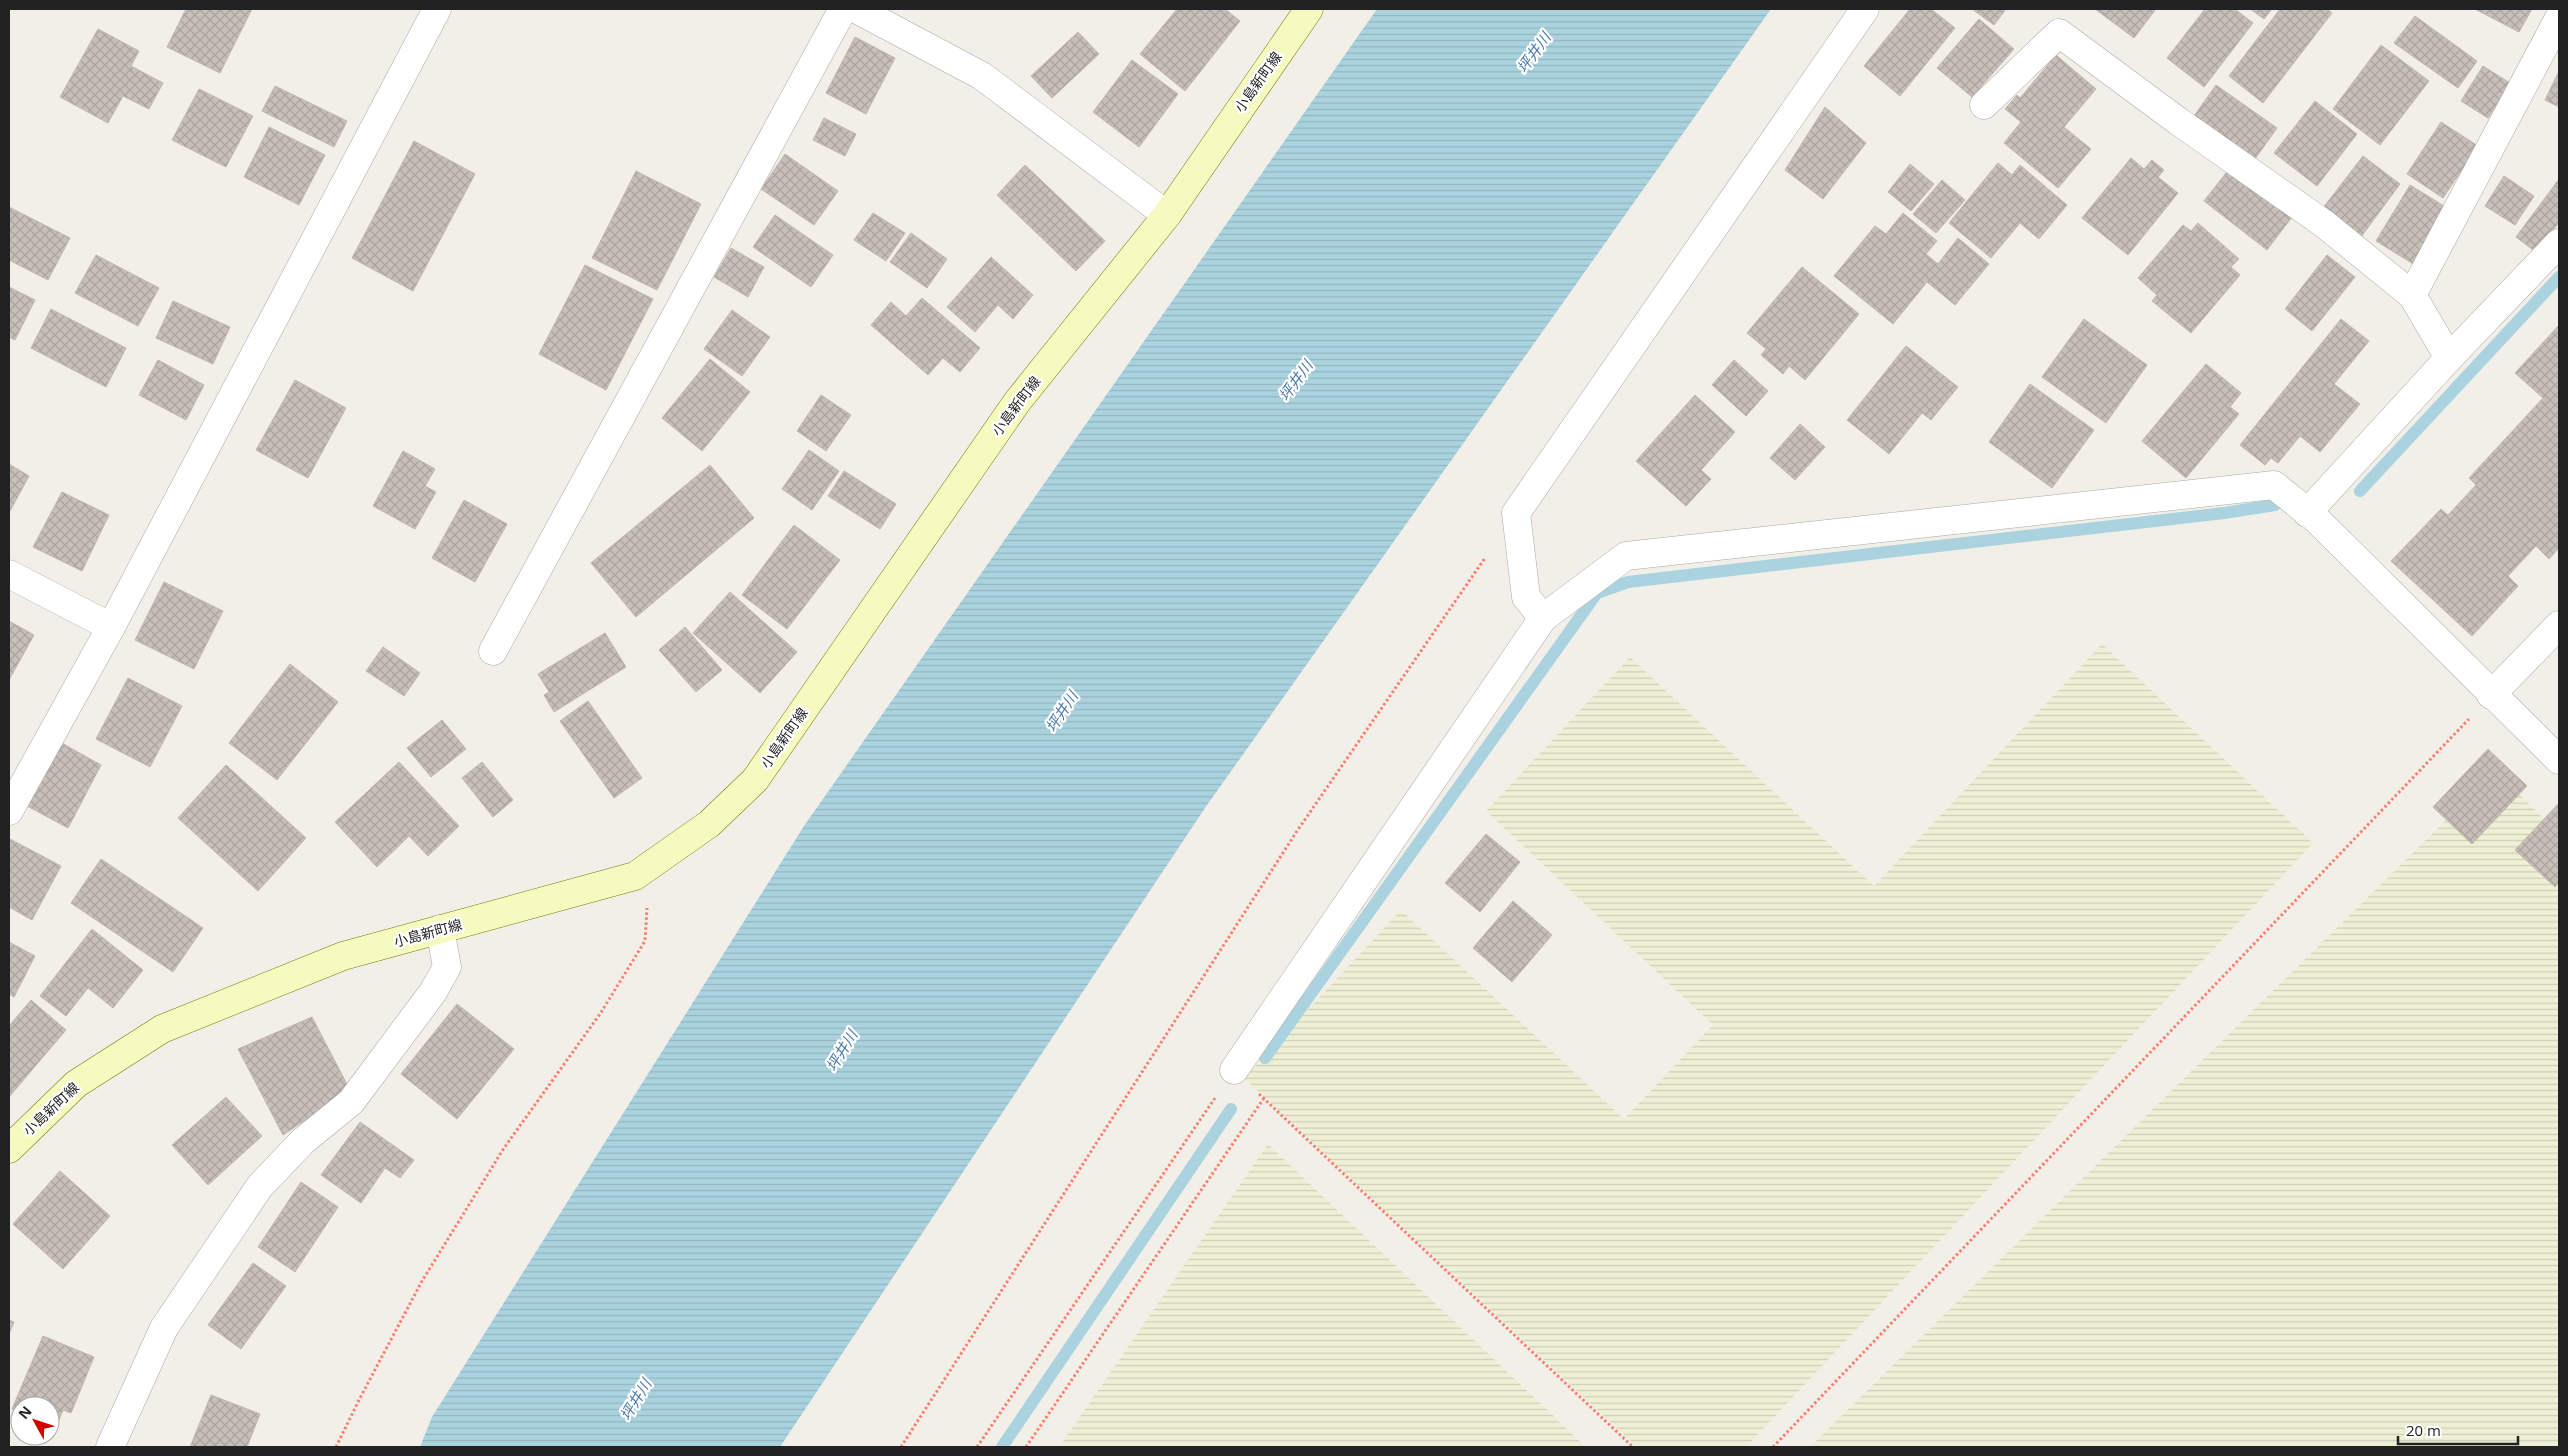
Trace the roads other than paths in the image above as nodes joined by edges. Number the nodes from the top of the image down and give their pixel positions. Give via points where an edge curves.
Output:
1 (437, 9) edge
2 (843, 9) edge
3 (856, 9) edge
4 (1309, 9) edge
5 (1864, 9) edge
6 (2559, 18) edge
7 (1984, 105) dead end
8 (1167, 215) junction
9 (2559, 243) edge
10 (2412, 295) junction
11 (2449, 358) junction
12 (2307, 513) junction
13 (9, 574) edge
14 (1543, 618) junction
15 (2559, 625) edge
16 (111, 627) junction
17 (493, 651) dead end
18 (2492, 696) junction
19 (2559, 760) edge
20 (9, 811) edge
21 (440, 929) junction
22 (1234, 1070) road end
23 (9, 1149) edge
24 (110, 1447) edge

1 - 16 street
2 - 17 street
3 - 8 street via 982,76
4 - 8 main road, 小島新町線
5 - 14 street via 1516,513 1526,597
6 - 10 street
7 - 10 street via 2059,33 2323,223
8 - 21 main road, 小島新町線 via 1017,402 755,780 709,824 635,876
9 - 11 street
10 - 11 street
11 - 12 street
12 - 14 street via 2274,484 1626,556
12 - 18 street
13 - 16 street
14 - 22 street
15 - 18 street
16 - 20 street
18 - 19 street
21 - 23 main road, 小島新町線 via 343,956 162,1029 76,1084
21 - 24 street via 448,967 433,992 351,1102 303,1141 260,1186 164,1328

